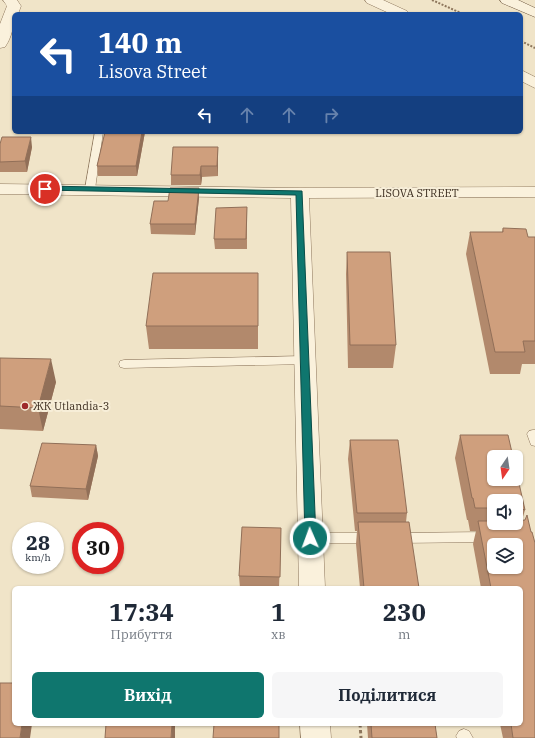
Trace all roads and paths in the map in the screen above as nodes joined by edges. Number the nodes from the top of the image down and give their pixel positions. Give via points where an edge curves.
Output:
1 (10, 0) edge
2 (372, 0) edge
3 (432, 0) edge
4 (507, 0) edge
5 (398, 12) edge
6 (459, 12) edge
7 (535, 13) edge
8 (523, 42) edge
9 (0, 44) edge
10 (535, 48) edge
11 (523, 76) edge
12 (535, 83) edge
13 (99, 134) edge
14 (0, 189) edge
15 (90, 189) junction
16 (535, 192) edge
17 (300, 193) junction
18 (305, 360) junction
19 (124, 364) dead end
20 (535, 434) edge
21 (535, 442) edge
22 (506, 537) edge
23 (310, 538) junction
24 (312, 586) edge
25 (315, 726) edge
26 (360, 726) edge
27 (316, 738) edge
28 (361, 738) edge

1 - 9 street via 14,6
2 - 5 street
3 - 6 path
4 - 7 street
8 - 10 path
11 - 12 street
13 - 15 lane
14 - 15 street, LISOVA STREET
15 - 17 street, LISOVA STREET
16 - 17 street, LISOVA STREET
17 - 18 street
18 - 19 lane
18 - 23 street
20 - 21 lane via 532,434
22 - 23 lane
23 - 24 street
25 - 27 street
26 - 28 path

